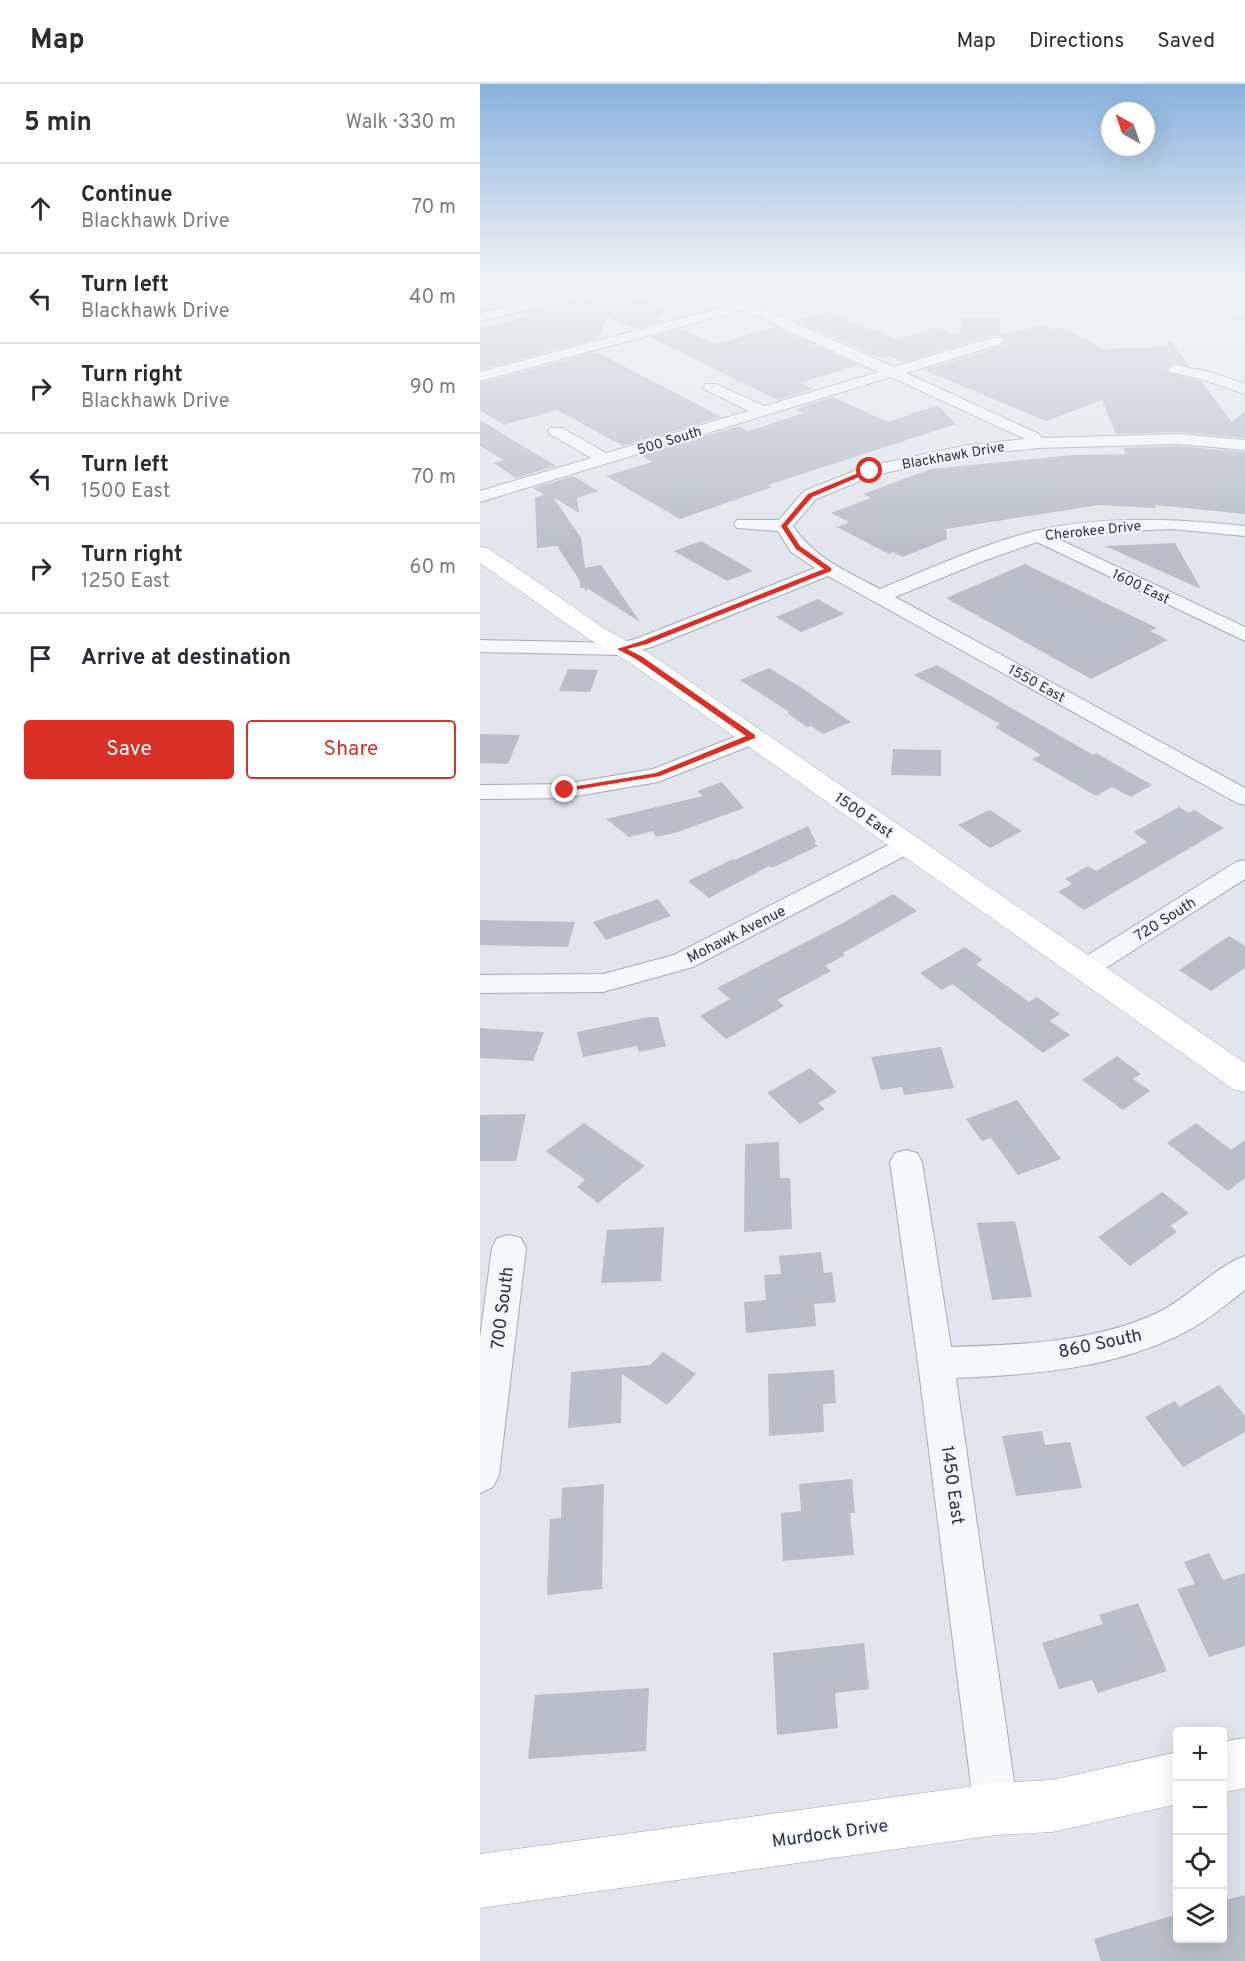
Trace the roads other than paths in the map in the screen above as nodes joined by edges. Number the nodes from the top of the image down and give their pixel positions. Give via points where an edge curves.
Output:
1 (496, 373) edge
2 (890, 373) edge
3 (893, 373) edge
4 (1193, 373) edge
5 (480, 377) edge
6 (711, 387) dead end
7 (1245, 389) edge
8 (762, 411) junction
9 (556, 431) dead end
10 (1039, 443) junction
11 (1245, 446) edge
12 (604, 459) junction
13 (480, 496) edge
14 (743, 524) dead end
15 (784, 526) junction
16 (1245, 531) edge
17 (1038, 536) junction
18 (480, 553) edge
19 (829, 569) junction
20 (880, 596) junction
21 (1245, 636) edge
22 (480, 646) edge
23 (620, 649) junction
24 (752, 736) junction
25 (480, 792) edge
26 (1245, 798) edge
27 (907, 845) junction
28 (1245, 868) edge
29 (1085, 969) junction
30 (480, 984) edge
31 (1245, 1080) edge
32 (906, 1162) dead end
33 (509, 1248) dead end
34 (1245, 1270) edge
35 (936, 1363) junction
36 (483, 1430) edge
37 (480, 1475) edge
38 (1245, 1763) edge
39 (1227, 1767) edge
40 (1173, 1779) edge
41 (996, 1809) junction
42 (480, 1881) edge

1 - 5 street
2 - 8 street, 500 South
3 - 10 street
4 - 7 street
6 - 8 street
8 - 12 street, 500 South
9 - 12 street
10 - 11 street, Blackhawk Drive via 1179,440
10 - 15 street, Blackhawk Drive via 968,450 870,471 810,495
12 - 13 street, 500 South
14 - 15 street
15 - 19 street via 798,548
16 - 17 street, Cherokee Drive via 1172,524 1103,527
17 - 20 street, Cherokee Drive
17 - 21 street, 1600 East
18 - 23 street, 1500 East
19 - 20 street, 1550 East
19 - 23 street via 645,643
20 - 26 street, 1550 East
22 - 23 street
23 - 24 street, 1500 East via 638,657
24 - 25 street via 658,775 565,790
24 - 27 street, 1500 East
27 - 29 street, 1500 East
27 - 30 street, Mohawk Avenue via 683,961 603,983
28 - 29 street, 720 South
29 - 31 street, 1500 East
32 - 35 street, 1450 East
33 - 36 street, 700 South
34 - 35 street, 860 South via 1202,1304 1167,1325 1134,1338 1011,1359
35 - 41 street, 1450 East
36 - 37 street, 700 South
38 - 39 street
40 - 41 street, Murdock Drive via 1052,1806
41 - 42 street, Murdock Drive

